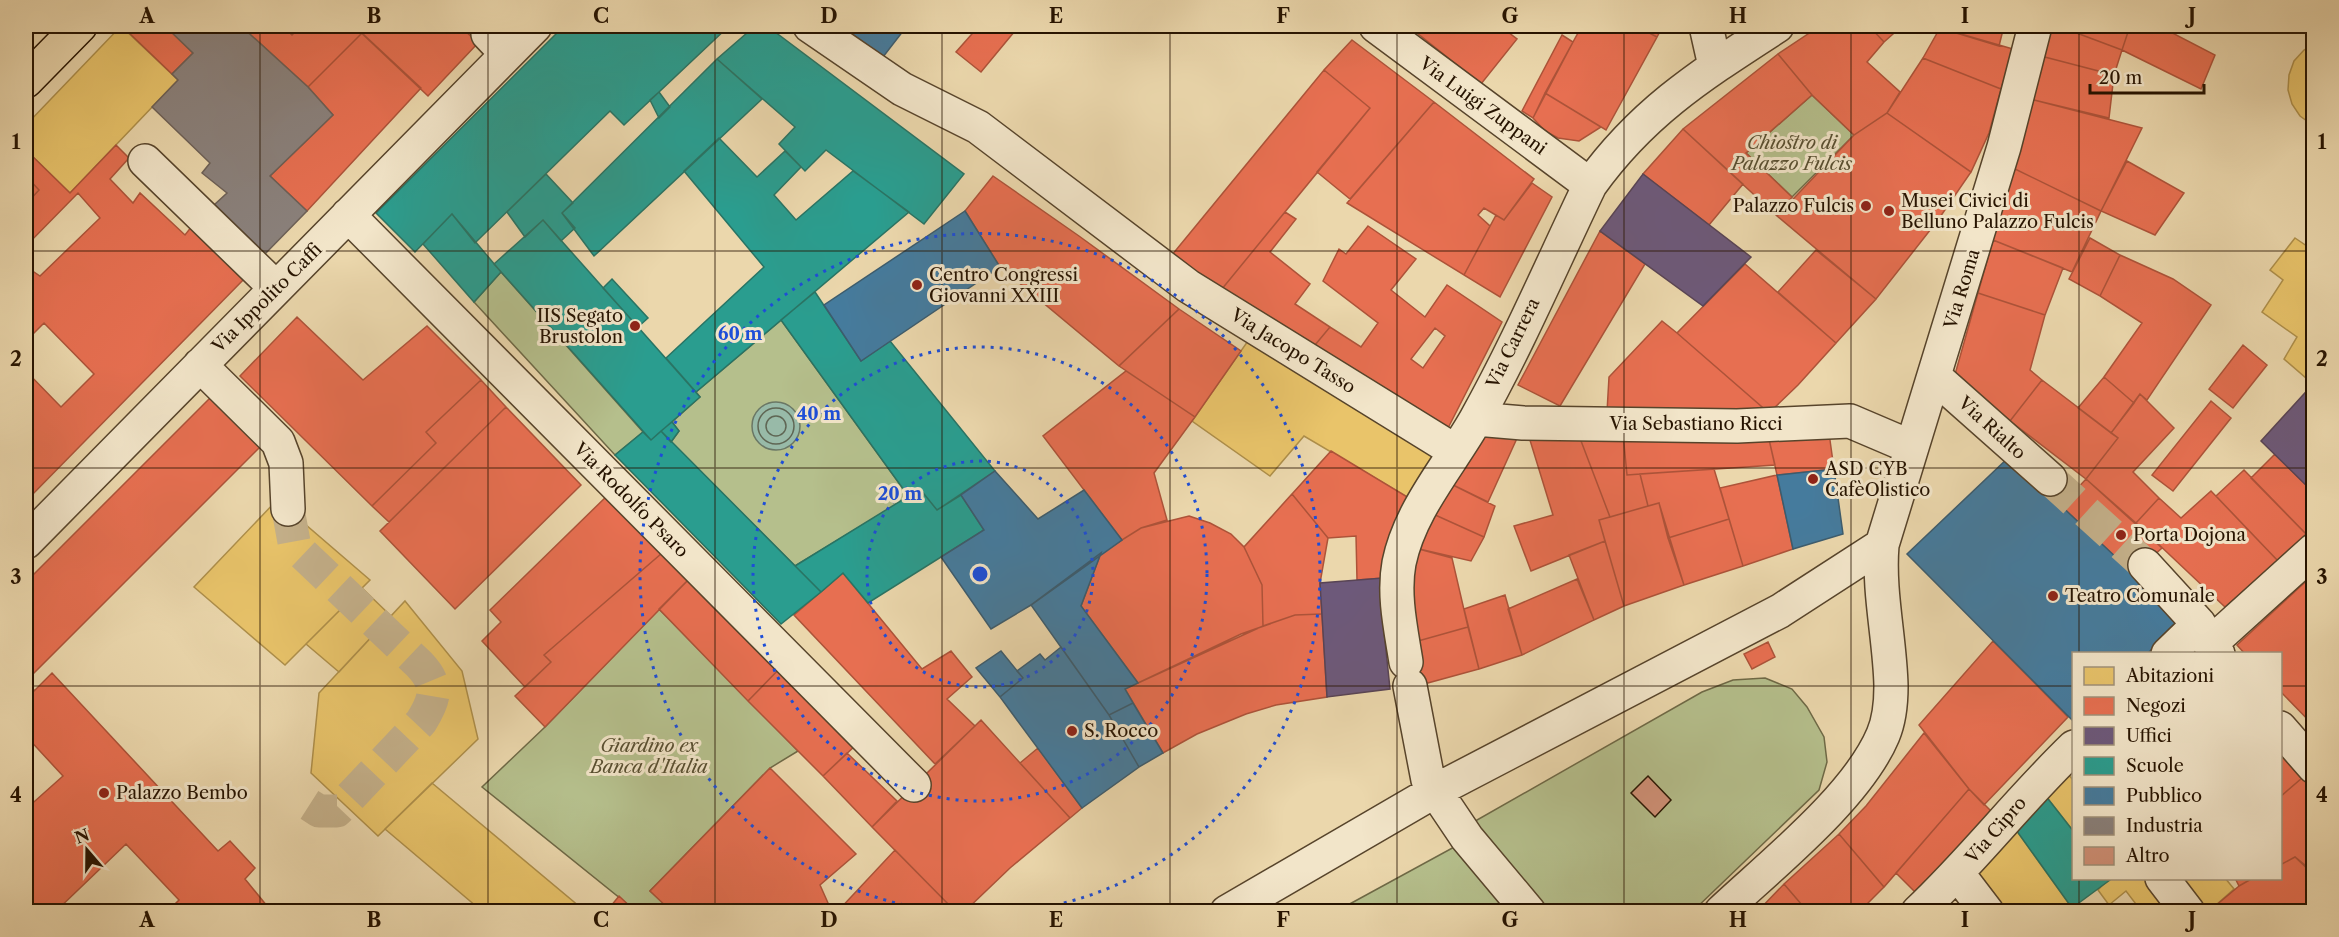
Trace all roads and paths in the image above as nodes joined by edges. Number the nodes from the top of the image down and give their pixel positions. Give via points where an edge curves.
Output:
1 (80, 26) edge
2 (535, 26) edge
3 (810, 26) edge
4 (1376, 26) edge
5 (1706, 26) edge
6 (1777, 26) edge
7 (2035, 26) edge
8 (1715, 66) junction
9 (27, 76) edge
10 (145, 161) dead end
11 (1590, 185) junction
12 (348, 215) junction
13 (276, 288) junction
14 (200, 365) junction
15 (1935, 377) junction
16 (1476, 419) junction
17 (1911, 447) junction
18 (1455, 451) junction
19 (2050, 479) tunnel mouth
20 (288, 509) tunnel mouth
21 (26, 542) edge
22 (1882, 545) junction
23 (2313, 550) edge
24 (2145, 565) tunnel mouth
25 (2209, 640) edge
26 (2174, 652) edge
27 (2282, 730) edge
28 (2070, 756) edge
29 (2313, 767) edge
30 (914, 785) dead end
31 (1435, 791) junction
32 (1958, 874) junction
33 (2163, 880) edge
34 (1227, 912) edge
35 (1529, 912) edge
36 (1721, 912) edge
37 (1917, 912) edge
38 (1987, 912) edge
39 (2188, 912) edge

1 - 9 main road
2 - 12 street, Via Ippolito Caffi via 498,44
3 - 18 street, Via Jacopo Tasso via 895,84 978,127 1188,286
4 - 11 street, Via Luigi Zuppani
5 - 8 street
6 - 8 street, Via Carrera
7 - 15 street, Via Roma via 2004,147
8 - 11 street, Via Carrera via 1656,110 1606,162
10 - 13 street
11 - 16 street, Via Carrera
12 - 13 street, Via Ippolito Caffi
12 - 30 street, Via Rodolfo Psaro
13 - 14 street, Via Ippolito Caffi
14 - 20 street via 278,442 286,463
14 - 21 street, Via Ippolito Caffi
15 - 17 street, Via Roma
15 - 19 street, Via Rialto
16 - 17 street, Via Sebastiano Ricci via 1737,426 1850,421
16 - 18 street, Via Carrera
17 - 22 street, Via Roma
18 - 31 street, Via Carrera via 1412,527 1396,583 1417,726 1428,780
22 - 31 street via 1780,611
22 - 36 street, Via Roma via 1880,566 1891,687 1884,733 1846,790
23 - 25 street
24 - 25 street
25 - 26 street
27 - 29 street
28 - 32 street, Via Cipro via 2008,813
31 - 34 street
31 - 35 street, Via Carrera via 1467,838
32 - 37 street, Via Cipro
32 - 38 street
33 - 39 street

